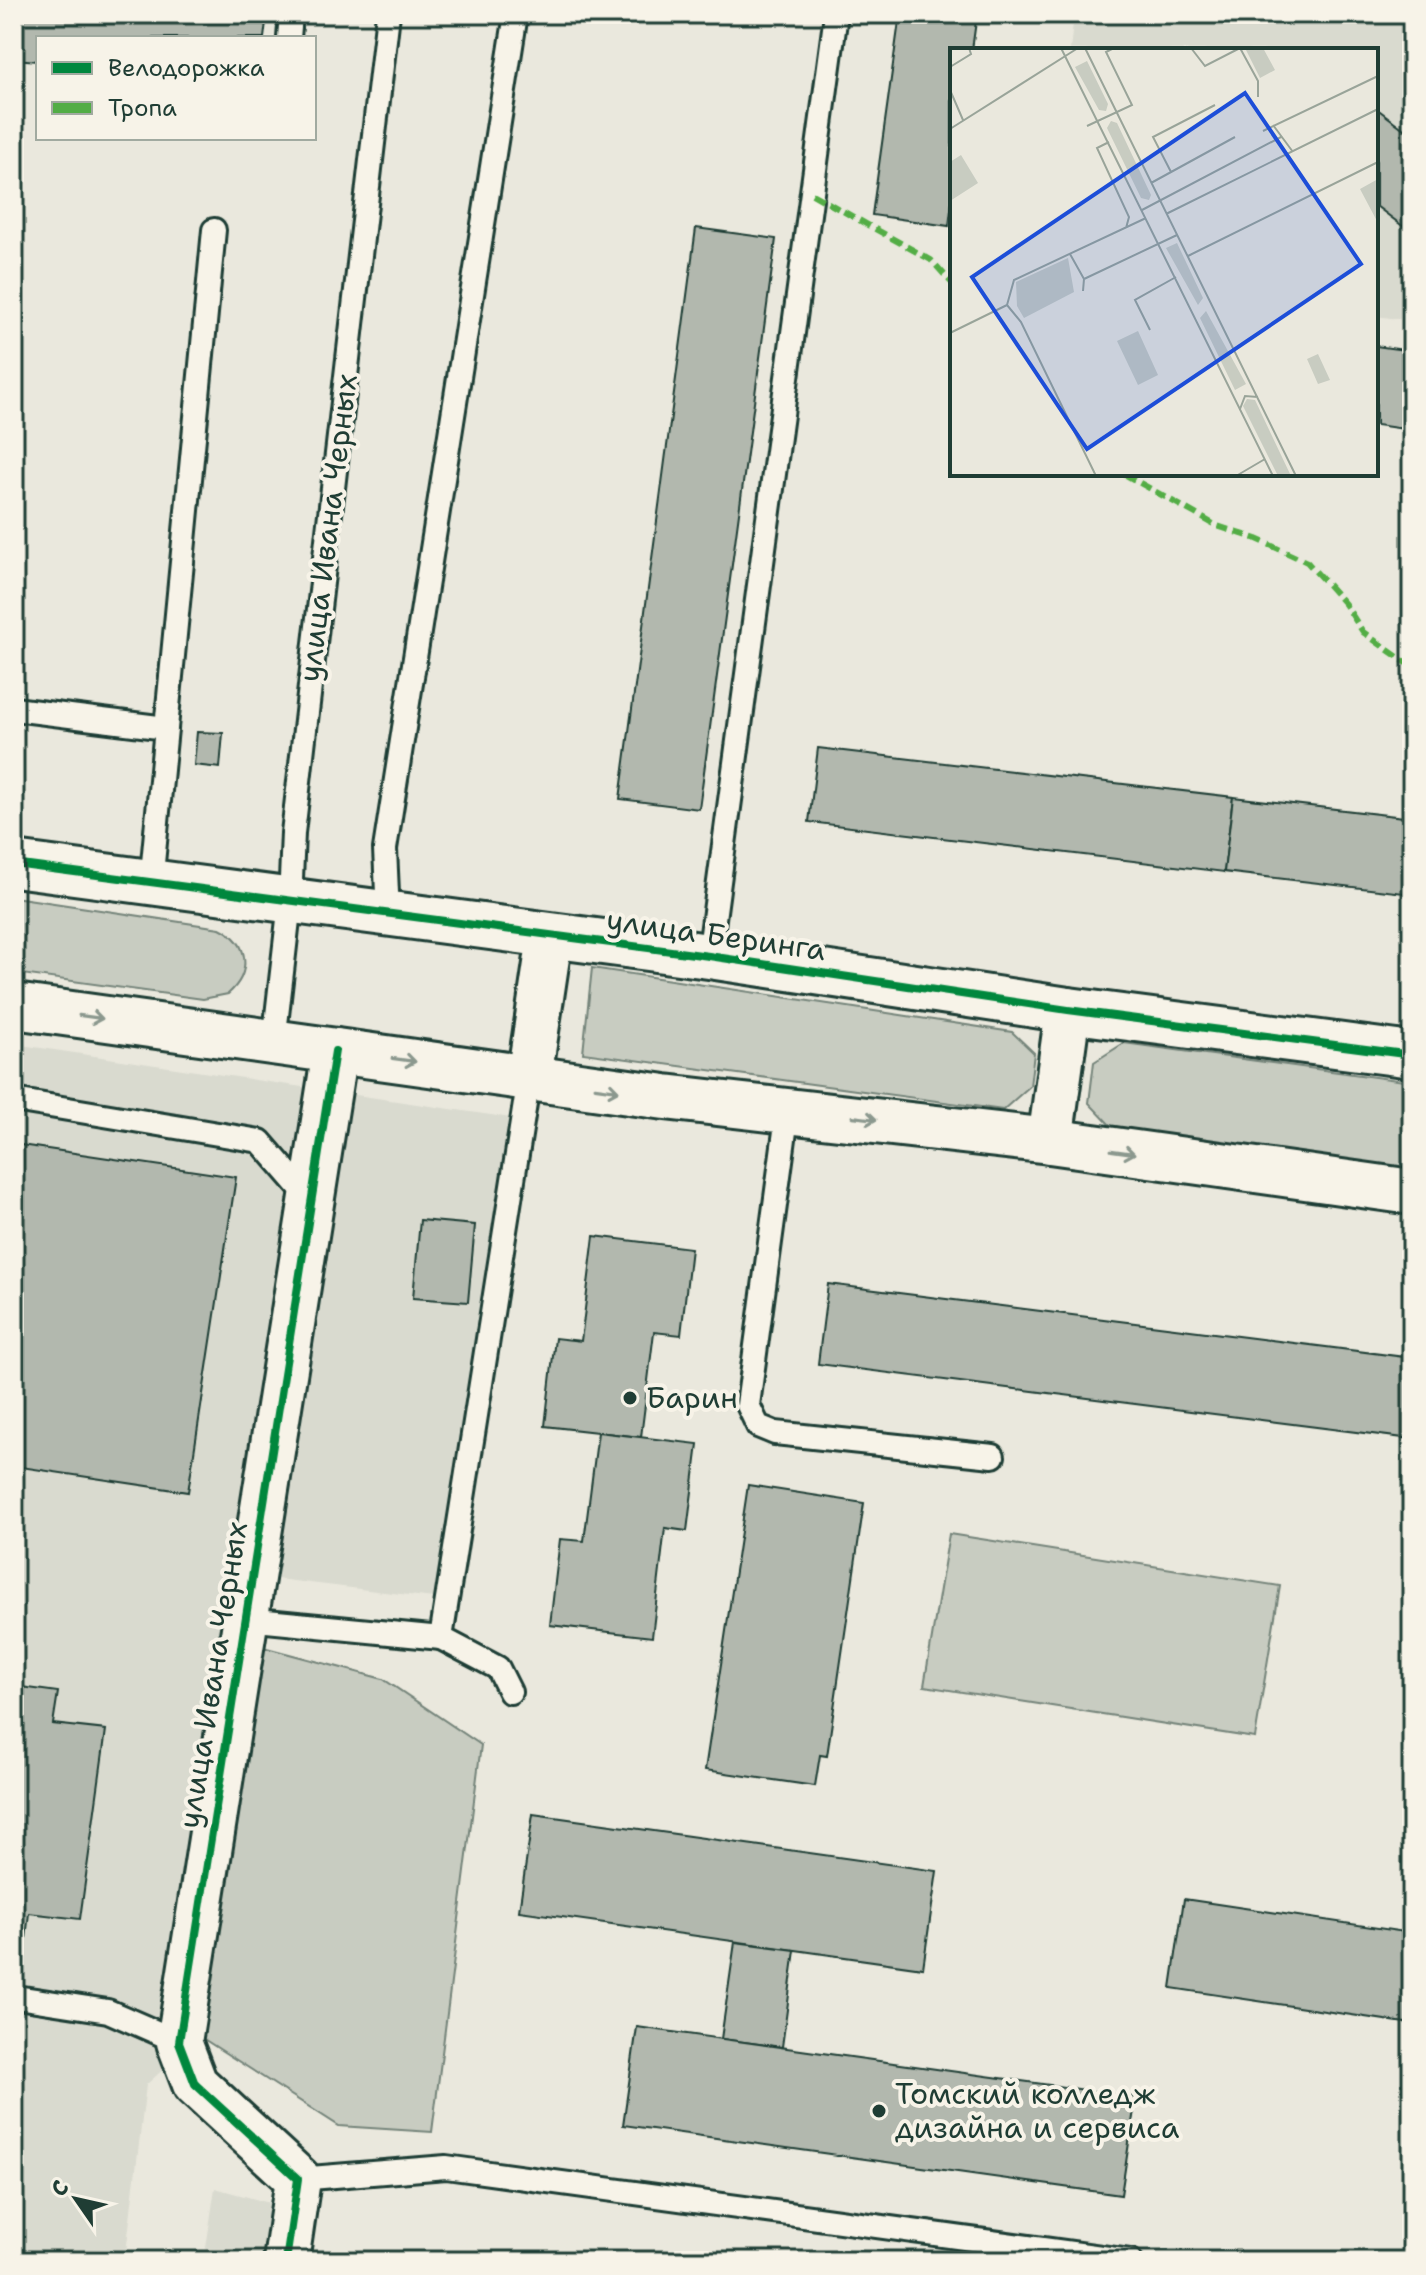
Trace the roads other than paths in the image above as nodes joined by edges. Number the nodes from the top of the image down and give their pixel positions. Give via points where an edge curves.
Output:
1 (291, 14) edge
2 (388, 14) edge
3 (516, 14) edge
4 (836, 14) edge
5 (289, 36) edge
6 (214, 230) dead end
7 (14, 709) edge
8 (166, 728) junction
9 (14, 864) edge
10 (151, 884) junction
11 (290, 902) junction
12 (388, 915) junction
13 (550, 937) junction
14 (709, 956) junction
15 (14, 1006) edge
16 (1068, 1010) junction
17 (274, 1042) junction
18 (335, 1051) junction
19 (1412, 1055) edge
20 (529, 1078) junction
21 (14, 1100) edge
22 (788, 1109) junction
23 (1050, 1141) junction
24 (1412, 1192) edge
25 (312, 1200) junction
26 (993, 1456) dead end
27 (246, 1619) junction
28 (441, 1638) junction
29 (510, 1692) dead end
30 (23, 1998) dead end
31 (179, 2042) junction
32 (298, 2179) junction
33 (286, 2261) edge
34 (1131, 2261) edge

1 - 5 lane
2 - 11 lane, улица Ивана Черных via 293,833
3 - 12 lane via 385,849
4 - 14 lane
6 - 8 lane
7 - 8 lane
8 - 10 lane
9 - 10 street, улица Беринга
10 - 11 street, улица Беринга
11 - 12 street, улица Беринга
11 - 17 lane, улица Ивана Черных
12 - 13 street, улица Беринга
13 - 14 street, улица Беринга
13 - 20 street
14 - 16 street, улица Беринга
15 -> 17 street
16 - 19 street, улица Беринга
16 - 23 street
17 - 18 street
18 -> 20 street
18 - 25 street, улица Ивана Черных
20 -> 22 street
20 - 28 lane
21 - 25 lane via 260,1141
22 -> 23 street
22 - 26 lane via 748,1405 758,1426 775,1433
23 -> 24 street
25 - 27 street, улица Ивана Черных
27 - 28 lane
27 - 31 street, улица Ивана Черных
28 - 29 lane via 498,1668
30 - 31 lane via 108,2011
31 - 32 street, улица Ивана Черных via 195,2084
32 - 33 street
32 - 34 lane via 446,2167

